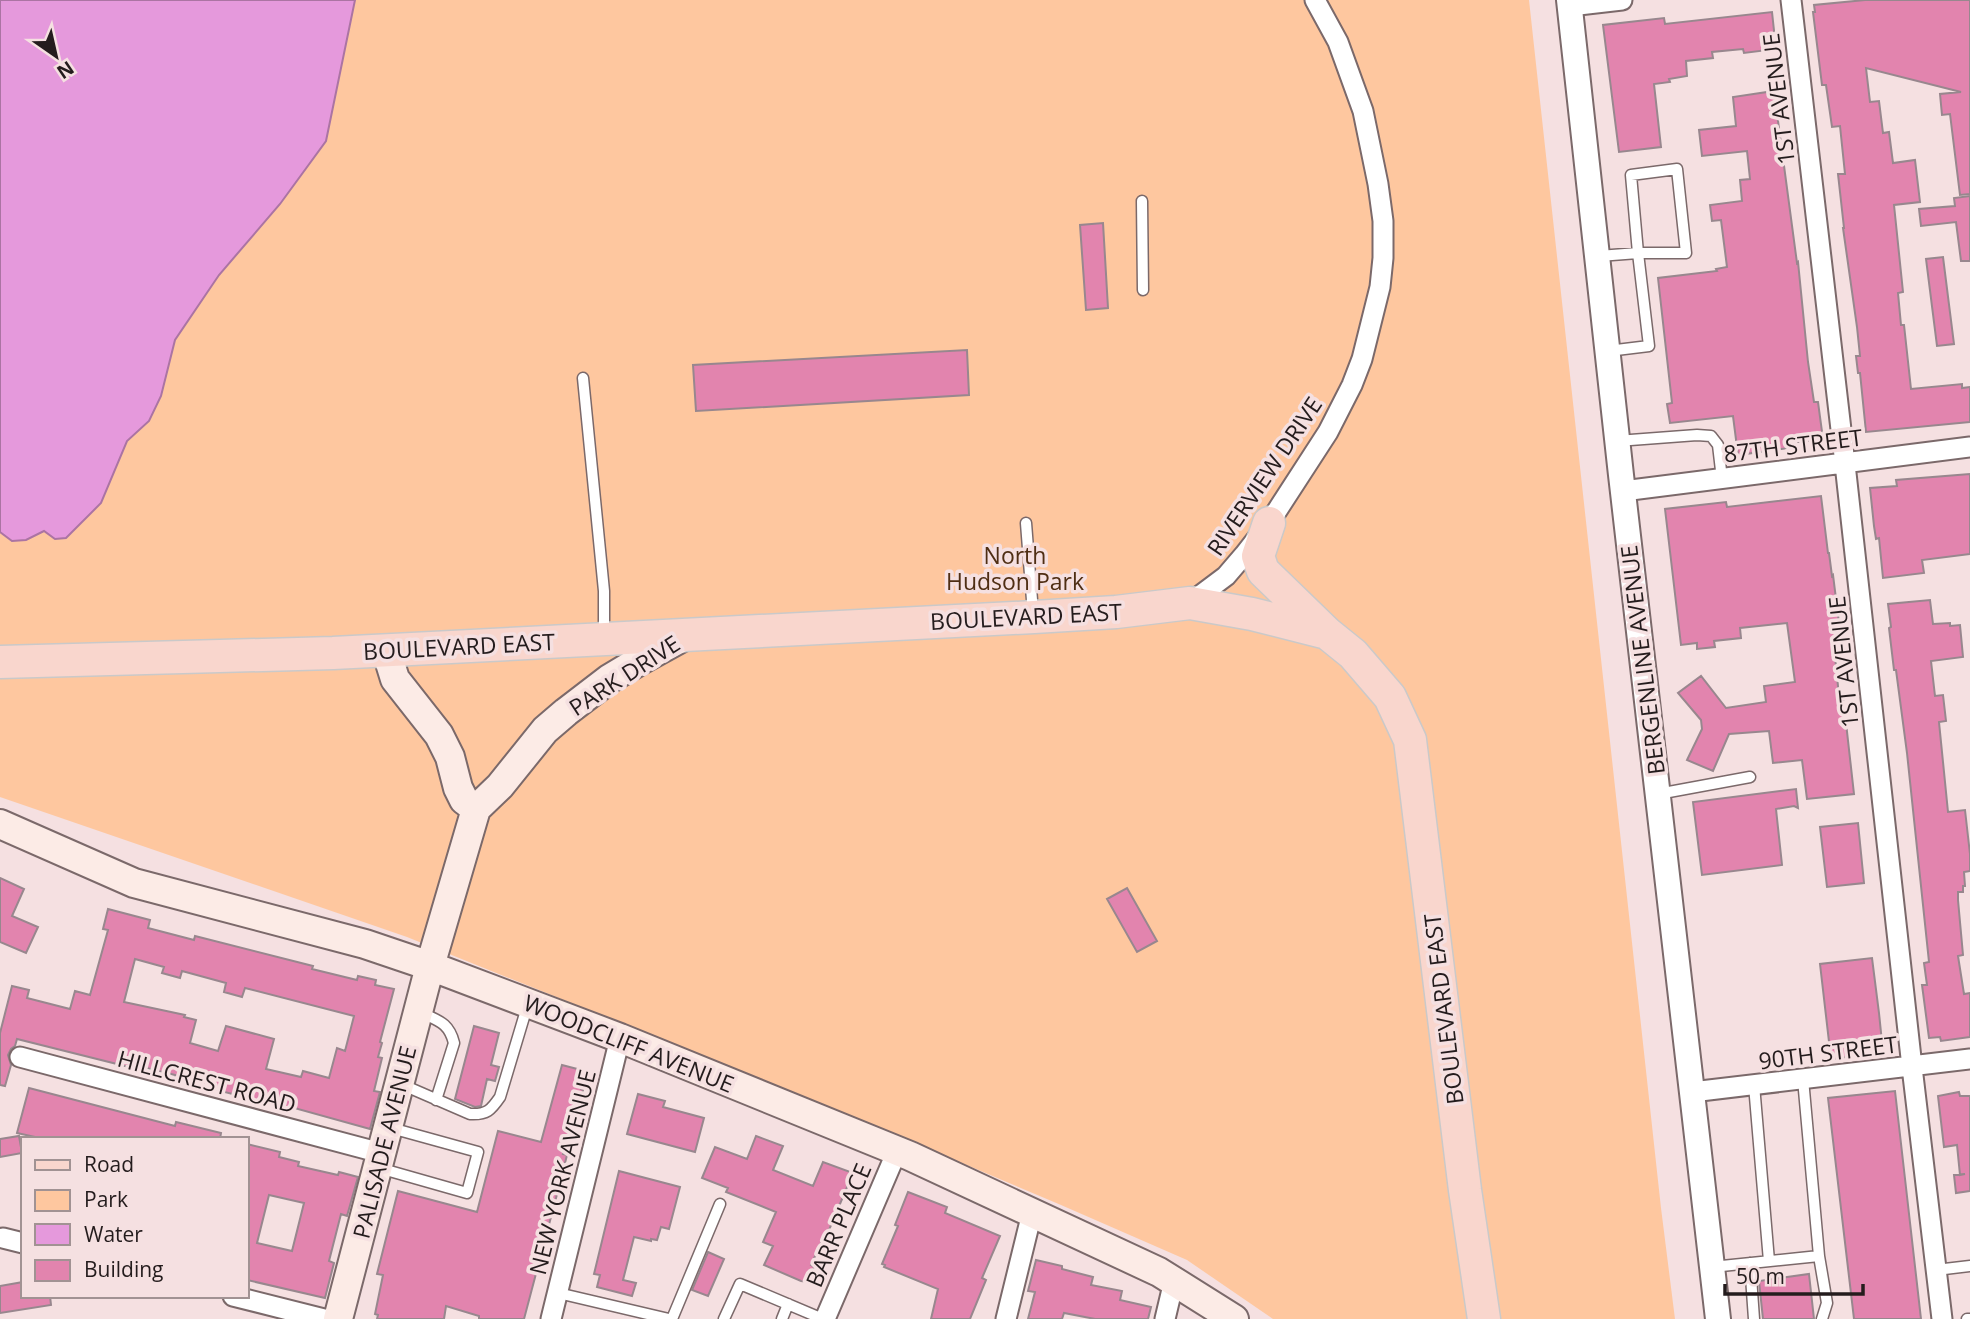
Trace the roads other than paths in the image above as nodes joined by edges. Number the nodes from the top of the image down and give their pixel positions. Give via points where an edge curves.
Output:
1 (1315, 0) edge
2 (1622, 0) edge
3 (1790, 0) edge
4 (1570, 3) edge
5 (1142, 201) dead end
6 (1638, 253) junction
7 (1597, 256) junction
8 (1143, 290) dead end
9 (1608, 351) junction
10 (583, 378) dead end
11 (1617, 441) junction
12 (1970, 447) edge
13 (1845, 464) junction
14 (1722, 479) junction
15 (1623, 491) junction
16 (1026, 523) dead end
17 (1269, 523) junction
18 (1190, 603) junction
19 (1034, 617) junction
20 (1327, 633) junction
21 (688, 634) junction
22 (604, 639) junction
23 (386, 650) junction
24 (0, 662) edge
25 (1750, 777) dead end
26 (1657, 794) junction
27 (476, 809) junction
28 (0, 824) edge
29 (429, 966) junction
30 (528, 1003) junction
31 (418, 1011) junction
32 (620, 1038) junction
33 (20, 1056) dead end
34 (1970, 1059) edge
35 (1912, 1067) junction
36 (1803, 1079) junction
37 (399, 1084) junction
38 (1755, 1085) junction
39 (1692, 1092) junction
40 (436, 1100) junction
41 (382, 1149) junction
42 (897, 1151) junction
43 (720, 1203) dead end
44 (1032, 1213) junction
45 (3, 1238) dead end
46 (21, 1242) edge
47 (1819, 1256) junction
48 (1769, 1261) junction
49 (1750, 1263) junction
50 (1970, 1266) edge
51 (1712, 1267) junction
52 (1935, 1270) junction
53 (1174, 1281) junction
54 (558, 1293) junction
55 (241, 1298) edge
56 (788, 1304) junction
57 (324, 1319) edge
58 (338, 1319) edge
59 (551, 1319) edge
60 (671, 1319) edge
61 (724, 1319) edge
62 (782, 1319) edge
63 (824, 1319) edge
64 (1006, 1319) edge
65 (1165, 1319) edge
66 (1234, 1319) edge
67 (1484, 1319) edge
68 (1718, 1319) edge
69 (1754, 1319) edge
70 (1822, 1319) edge
71 (1942, 1319) edge

1 - 17 street, RIVERVIEW DRIVE via 1338,42 1363,111 1378,184 1383,257 1380,287 1352,385 1328,432
2 - 4 street
3 - 13 street, 1ST AVENUE
4 - 7 street, BERGENLINE AVENUE
5 - 8 lane
6 - 6 lane via 1631,175 1677,169 1686,253
6 - 7 lane
6 - 9 lane via 1649,346
7 - 9 street, BERGENLINE AVENUE
9 - 11 street, BERGENLINE AVENUE
10 - 22 lane via 604,591
11 - 14 lane via 1711,436 1718,445
11 - 15 street, BERGENLINE AVENUE
12 - 13 street, 87TH STREET
13 - 14 street, 87TH STREET
13 - 35 street, 1ST AVENUE
14 - 15 street, 87TH STREET
15 - 26 street, BERGENLINE AVENUE
16 - 19 lane
17 - 18 street, RIVERVIEW DRIVE via 1226,576
17 - 20 main road via 1258,555 1262,568
18 - 19 main road, BOULEVARD EAST
18 - 20 main road, BOULEVARD EAST
19 - 21 main road, BOULEVARD EAST
20 - 67 main road, BOULEVARD EAST via 1353,654 1390,697 1410,740
21 - 22 main road, BOULEVARD EAST
21 - 27 main road, PARK DRIVE via 609,679 566,712
22 - 23 main road, BOULEVARD EAST
23 - 24 main road, BOULEVARD EAST
23 - 27 main road via 395,680 439,735 464,800
25 - 26 lane
26 - 39 street, BERGENLINE AVENUE
27 - 29 main road, PARK DRIVE
28 - 29 main road, WOODCLIFF AVENUE via 134,883 365,944
29 - 30 main road, WOODCLIFF AVENUE
29 - 31 main road, PALISADE AVENUE
30 - 32 main road, WOODCLIFF AVENUE
30 - 40 lane via 500,1097 492,1108 483,1115 470,1114
31 - 37 main road, PALISADE AVENUE
31 - 40 lane via 445,1024 454,1044
32 - 42 main road, WOODCLIFF AVENUE
32 - 54 street, NEW YORK AVENUE
33 - 41 street, HILLCREST ROAD
34 - 35 street, 90TH STREET
35 - 36 street, 90TH STREET
35 - 52 street, 1ST AVENUE
36 - 38 street, 90TH STREET
36 - 47 lane
37 - 40 lane
37 - 41 main road, PALISADE AVENUE
38 - 39 street, 90TH STREET
38 - 48 lane
39 - 51 street, BERGENLINE AVENUE
41 - 41 lane via 467,1193 478,1152
41 - 58 main road, PALISADE AVENUE
42 - 44 main road, WOODCLIFF AVENUE
42 - 63 street, BARR PLACE
43 - 60 lane
44 - 53 main road, WOODCLIFF AVENUE
44 - 64 street
45 - 46 street
47 - 48 lane
47 - 70 lane via 1826,1303
48 - 49 lane
49 - 51 lane
49 - 69 lane
50 - 52 lane
51 - 68 street, BERGENLINE AVENUE
52 - 71 street, 1ST AVENUE
53 - 65 street
53 - 66 main road, WOODCLIFF AVENUE
54 - 59 street, NEW YORK AVENUE
54 - 60 lane
55 - 57 street
56 - 61 lane via 740,1284
56 - 62 lane
56 - 63 lane

